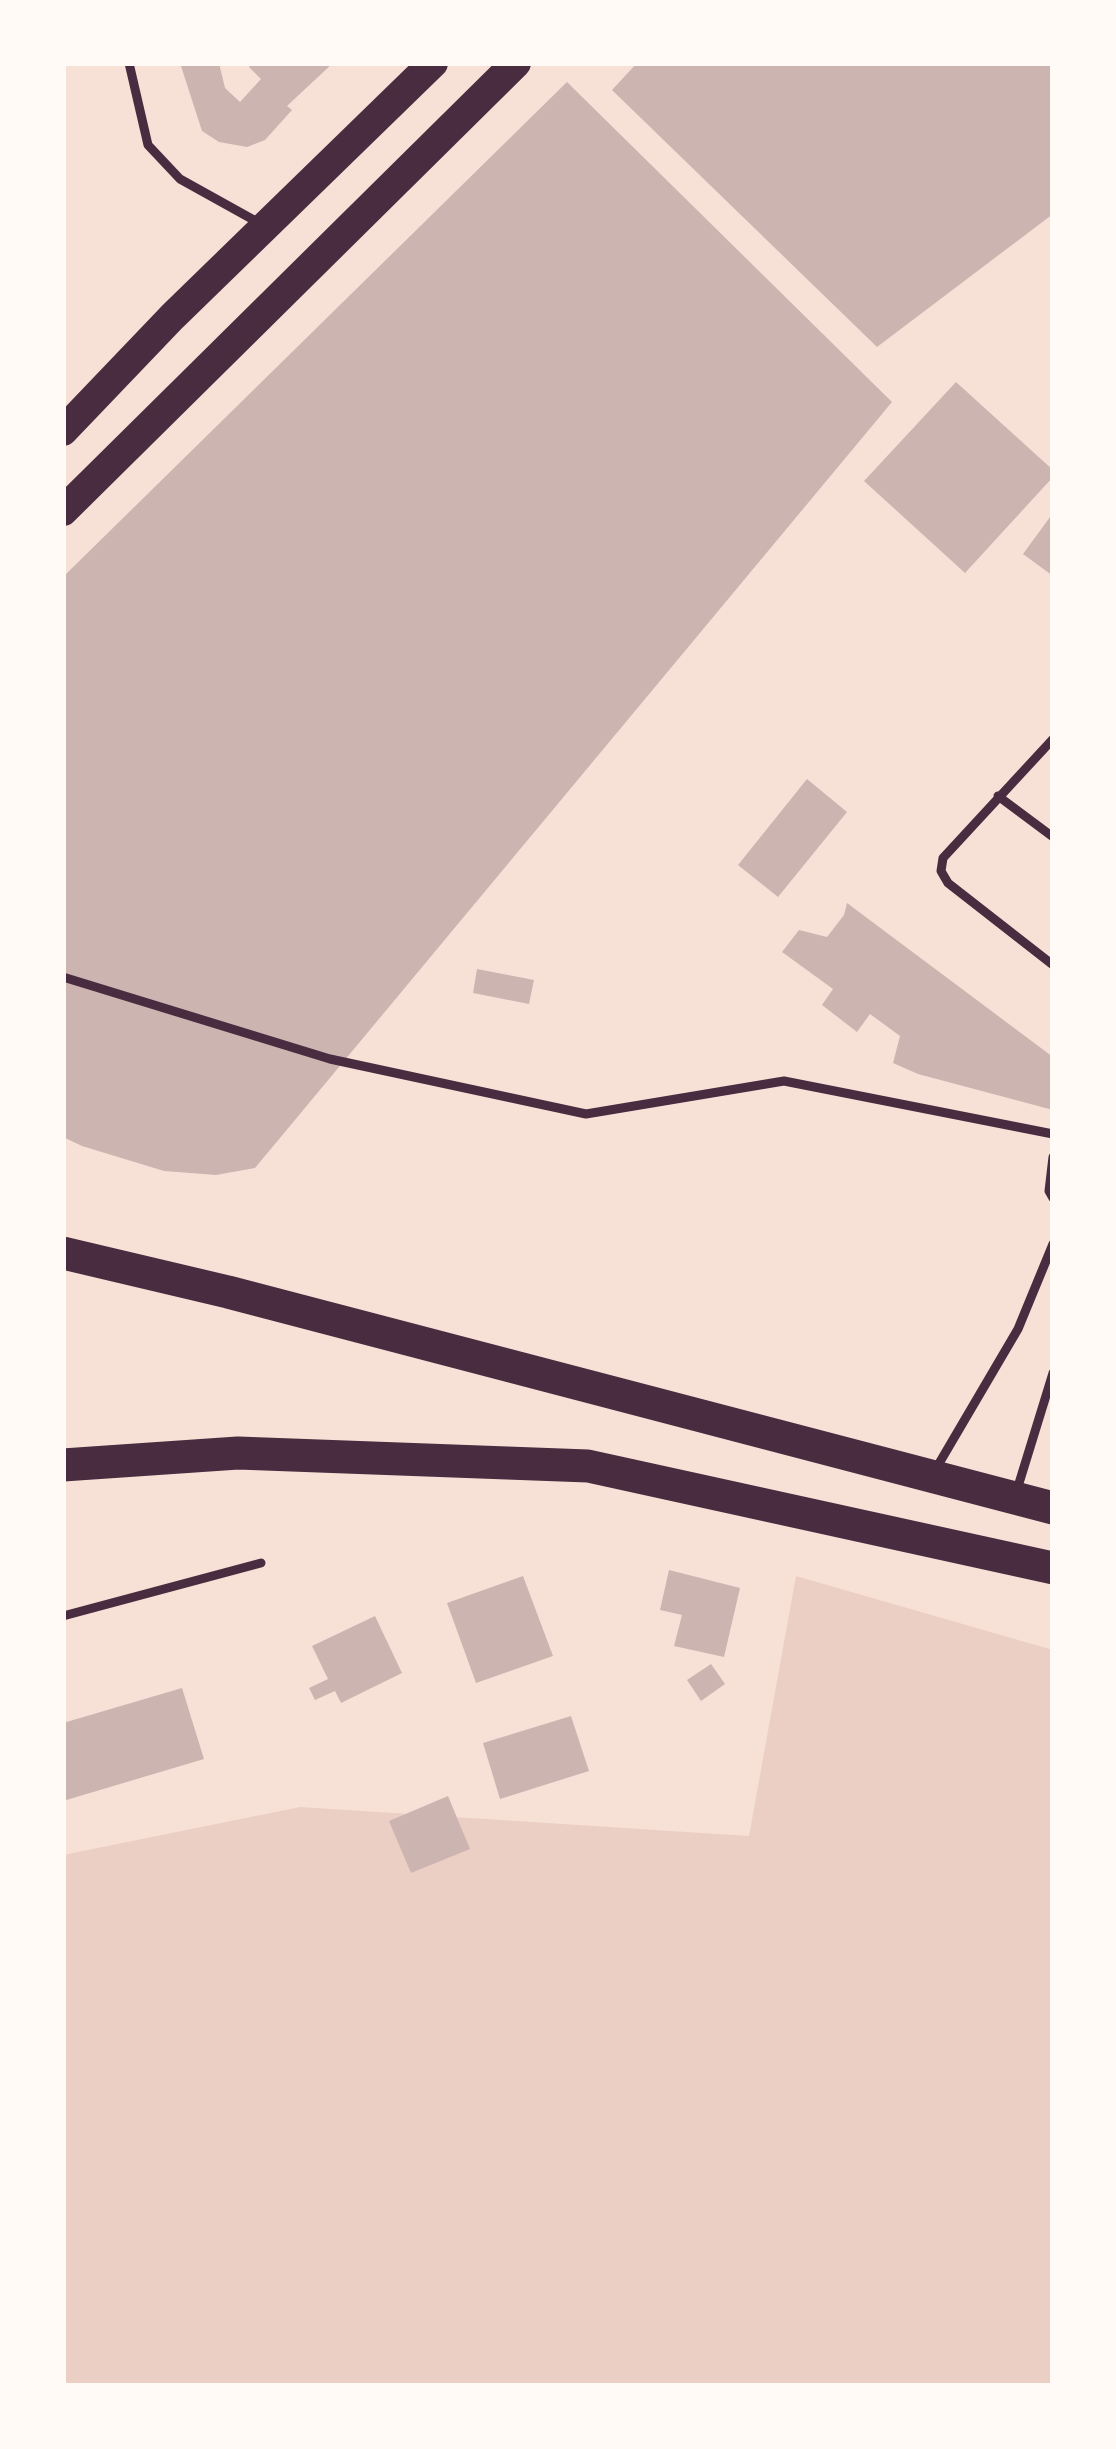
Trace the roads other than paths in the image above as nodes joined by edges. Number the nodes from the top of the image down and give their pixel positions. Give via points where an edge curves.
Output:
1 (129, 63) edge
2 (433, 63) edge
3 (516, 63) edge
4 (266, 227) junction
5 (63, 432) edge
6 (101, 471) junction
7 (63, 511) edge
8 (1053, 739) edge
9 (998, 796) junction
10 (1053, 837) edge
11 (1053, 964) edge
12 (63, 977) edge
13 (1053, 1134) edge
14 (1053, 1157) edge
15 (1053, 1198) edge
16 (1053, 1244) edge
17 (63, 1253) edge
18 (1053, 1373) edge
19 (63, 1465) edge
20 (931, 1477) junction
21 (1014, 1498) junction
22 (1053, 1508) edge
23 (261, 1563) dead end
24 (1053, 1568) edge
25 (63, 1616) edge

1 - 4 lane via 148,145 180,179
2 - 4 main road
3 - 6 main road
4 - 5 main road
5 - 6 main road
6 - 7 main road
8 - 9 lane
9 - 10 lane
9 - 11 lane via 943,857 941,871
12 - 13 lane via 330,1059 586,1114 784,1081
14 - 15 lane
16 - 20 lane via 1018,1329
17 - 20 highway
18 - 21 lane
19 - 24 highway via 238,1453 588,1466
20 - 21 highway
21 - 22 highway
23 - 25 lane

